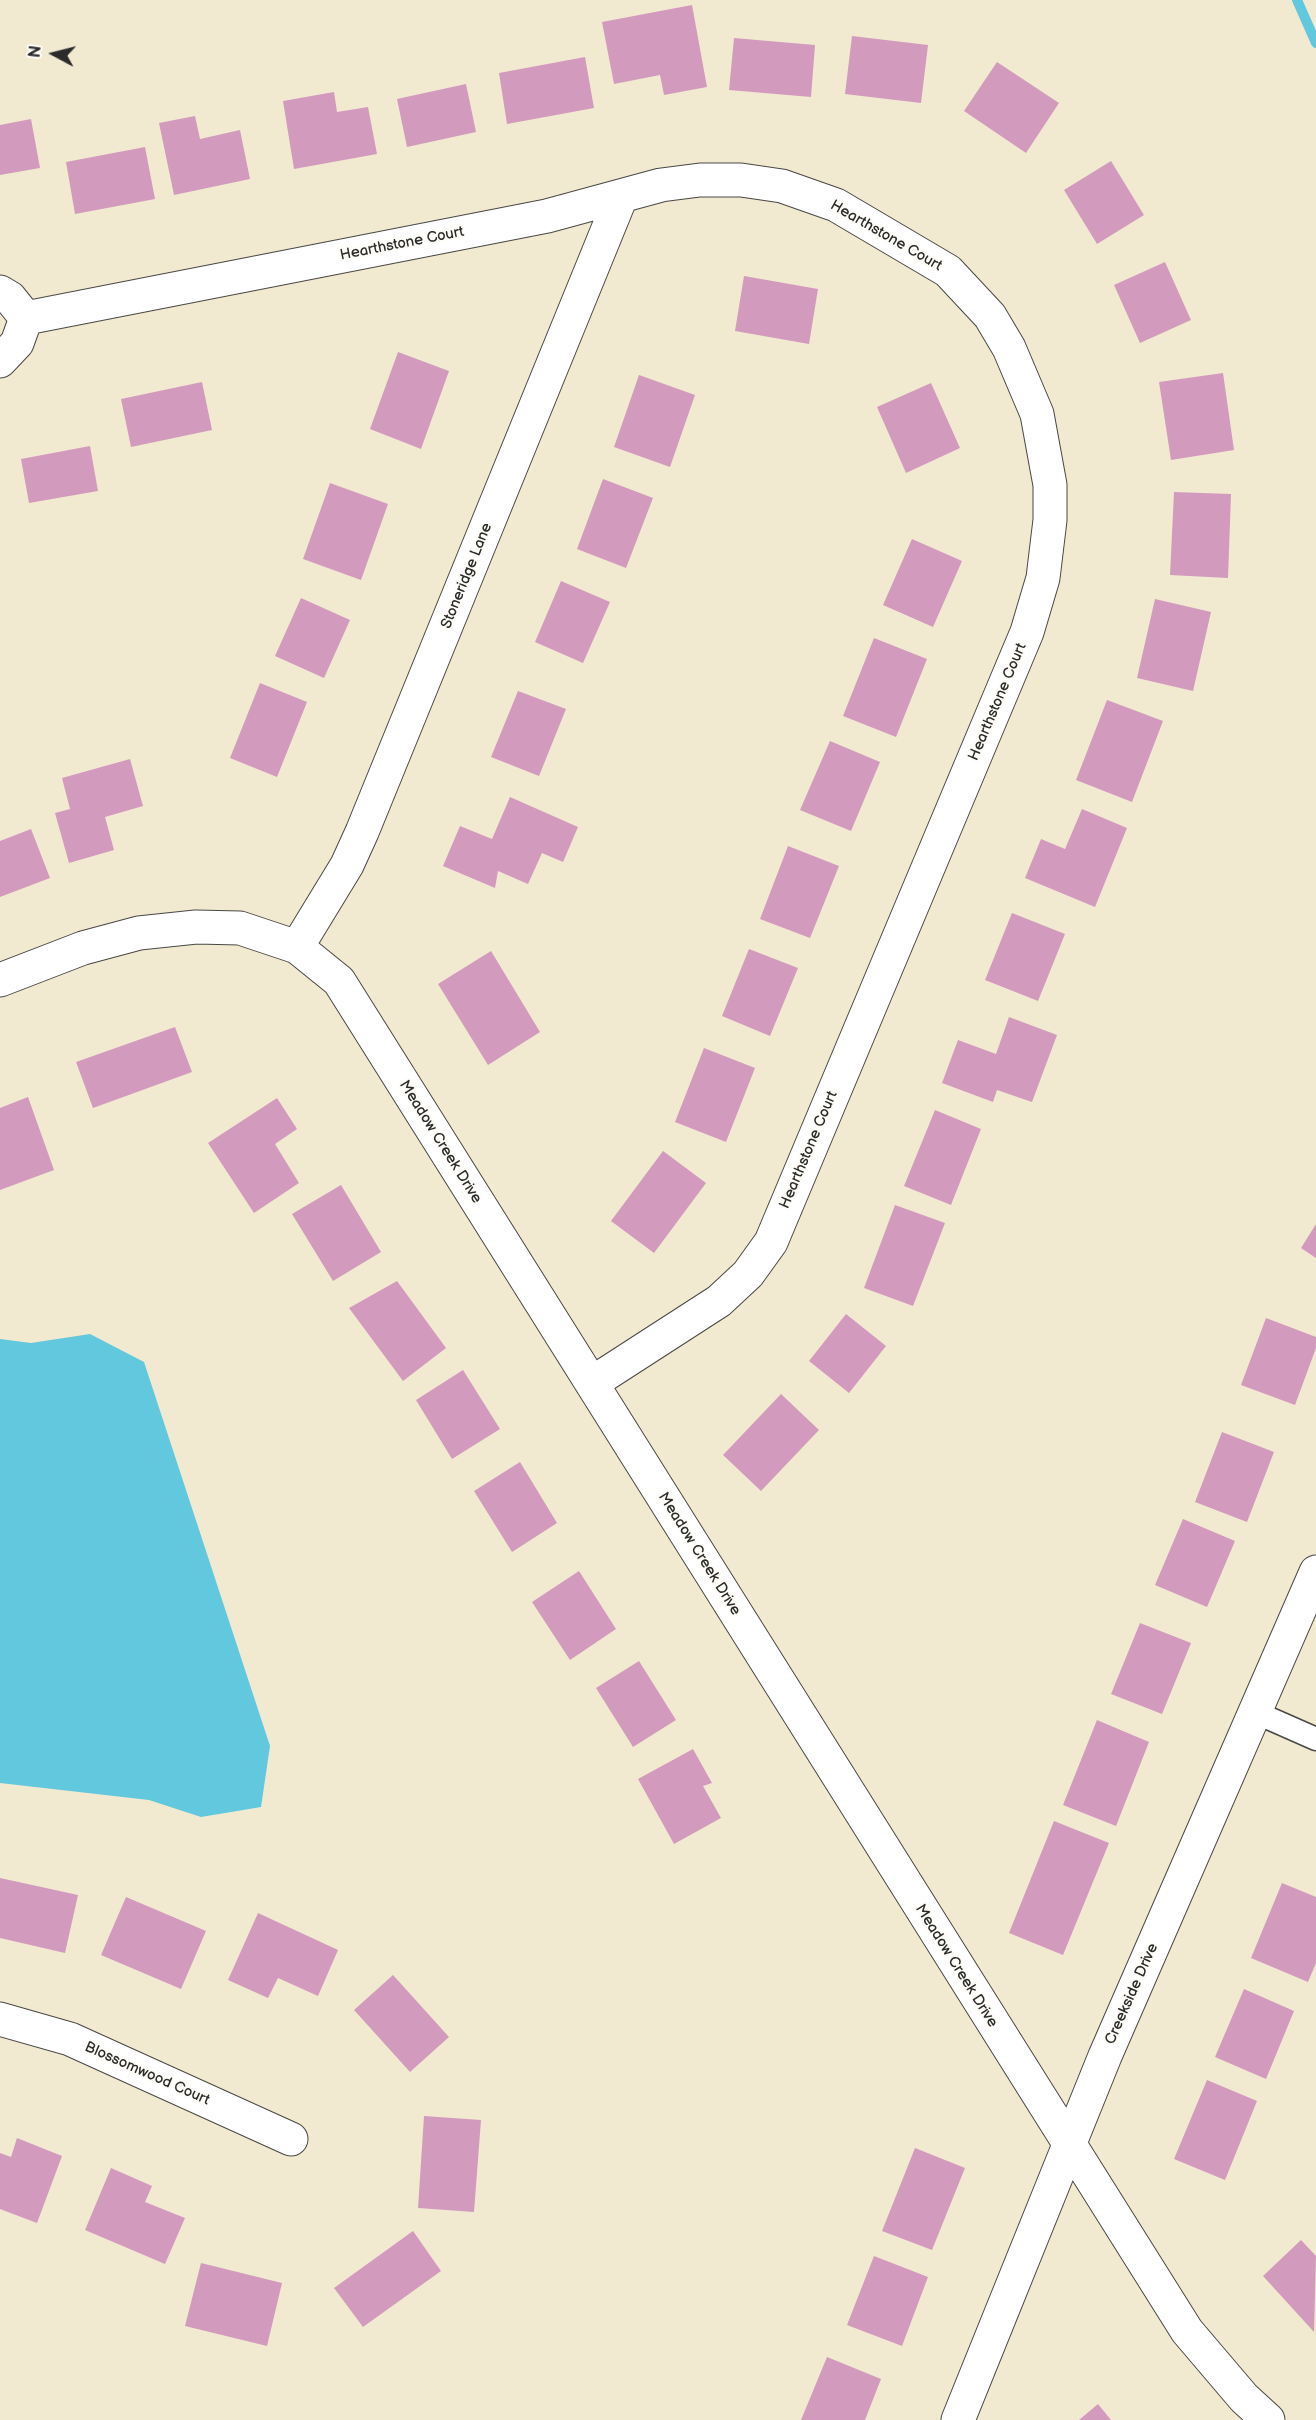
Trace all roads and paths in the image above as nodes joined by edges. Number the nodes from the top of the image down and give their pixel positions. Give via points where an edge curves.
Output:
1 (621, 197) junction
2 (0, 292) edge
3 (26, 318) junction
4 (0, 361) edge
5 (297, 947) junction
6 (0, 980) edge
7 (592, 1383) junction
8 (1316, 1572) edge
9 (1257, 1713) junction
10 (1316, 1739) edge
11 (0, 2019) edge
12 (291, 2139) dead end
13 (1070, 2148) junction
14 (958, 2420) edge
15 (1268, 2420) edge

1 - 3 street, Hearthstone Court via 547,216
1 - 5 street, Stoneridge Lane via 362,832 347,865
1 - 7 street, Hearthstone Court via 662,185 700,180 782,186 836,205 948,271 990,316 1025,380 1045,449 1050,520 1043,578 1027,632 771,1242 748,1274 719,1301
2 - 3 street
3 - 4 street via 17,344
5 - 6 street, Meadow Creek Drive via 240,928 196,927 140,933 83,948
5 - 7 street, Meadow Creek Drive via 339,981
7 - 13 street, Meadow Creek Drive
8 - 9 street, Creekside Drive
9 - 10 lane
9 - 13 street, Creekside Drive via 1105,2056
11 - 12 street, Blossomwood Court via 70,2040
13 - 14 street, Creekside Drive
13 - 15 street, Meadow Creek Drive via 1187,2331

